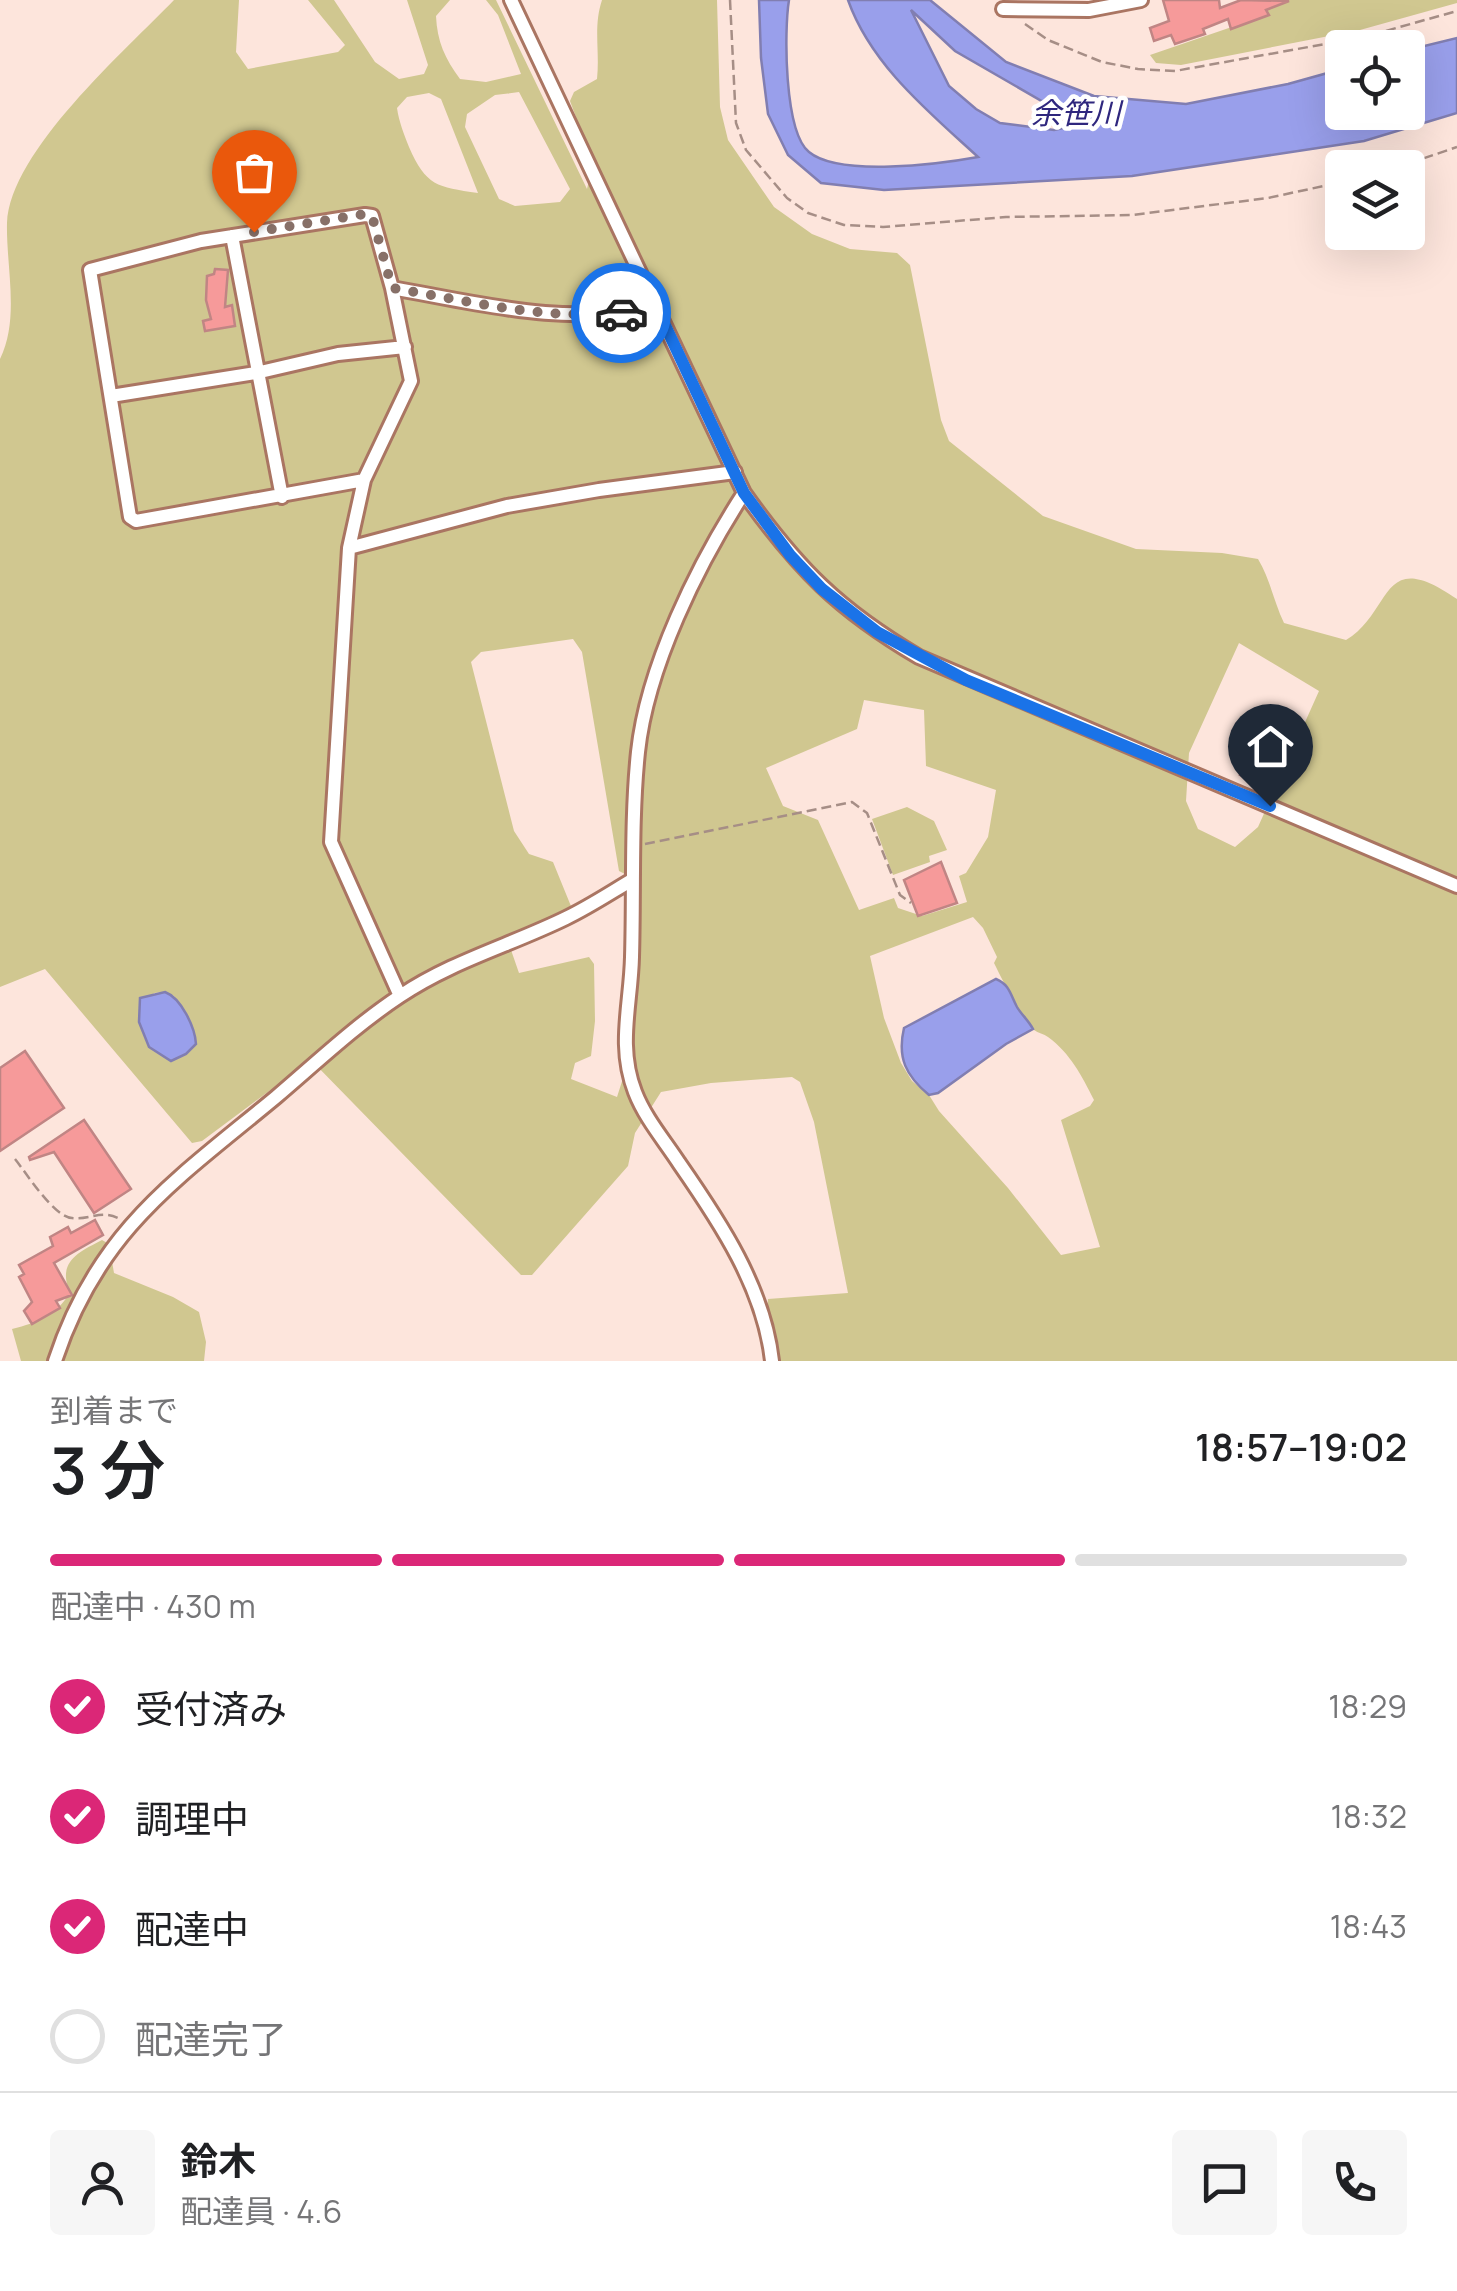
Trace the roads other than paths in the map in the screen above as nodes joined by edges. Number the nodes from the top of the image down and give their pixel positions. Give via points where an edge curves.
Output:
1 (511, 0) edge
2 (1142, 0) edge
3 (1002, 9) road end
4 (232, 236) junction
5 (392, 288) junction
6 (656, 306) junction
7 (405, 347) junction
8 (256, 373) junction
9 (110, 396) junction
10 (735, 472) junction
11 (364, 480) junction
12 (744, 493) junction
13 (282, 497) junction
14 (349, 548) junction
15 (632, 880) junction
16 (1457, 886) edge
17 (400, 996) junction
18 (55, 1361) edge
19 (772, 1361) edge

1 - 6 street
2 - 3 street via 1089,10
4 - 5 street via 372,216
4 - 8 street
4 - 9 street via 90,270
5 - 6 street via 521,312 596,315
5 - 7 street
6 - 10 street
7 - 8 street
7 - 11 street via 409,389
8 - 9 street
8 - 13 street
9 - 13 street via 130,517 136,521
10 - 12 street
10 - 14 street via 507,506
11 - 13 street
11 - 14 street
12 - 15 street via 715,538 652,682 638,750
12 - 16 street via 822,589 919,657
14 - 17 street via 331,842
15 - 17 street
15 - 19 street via 625,1060 642,1108 729,1240 755,1297
17 - 18 street via 196,1160 130,1224 87,1287

